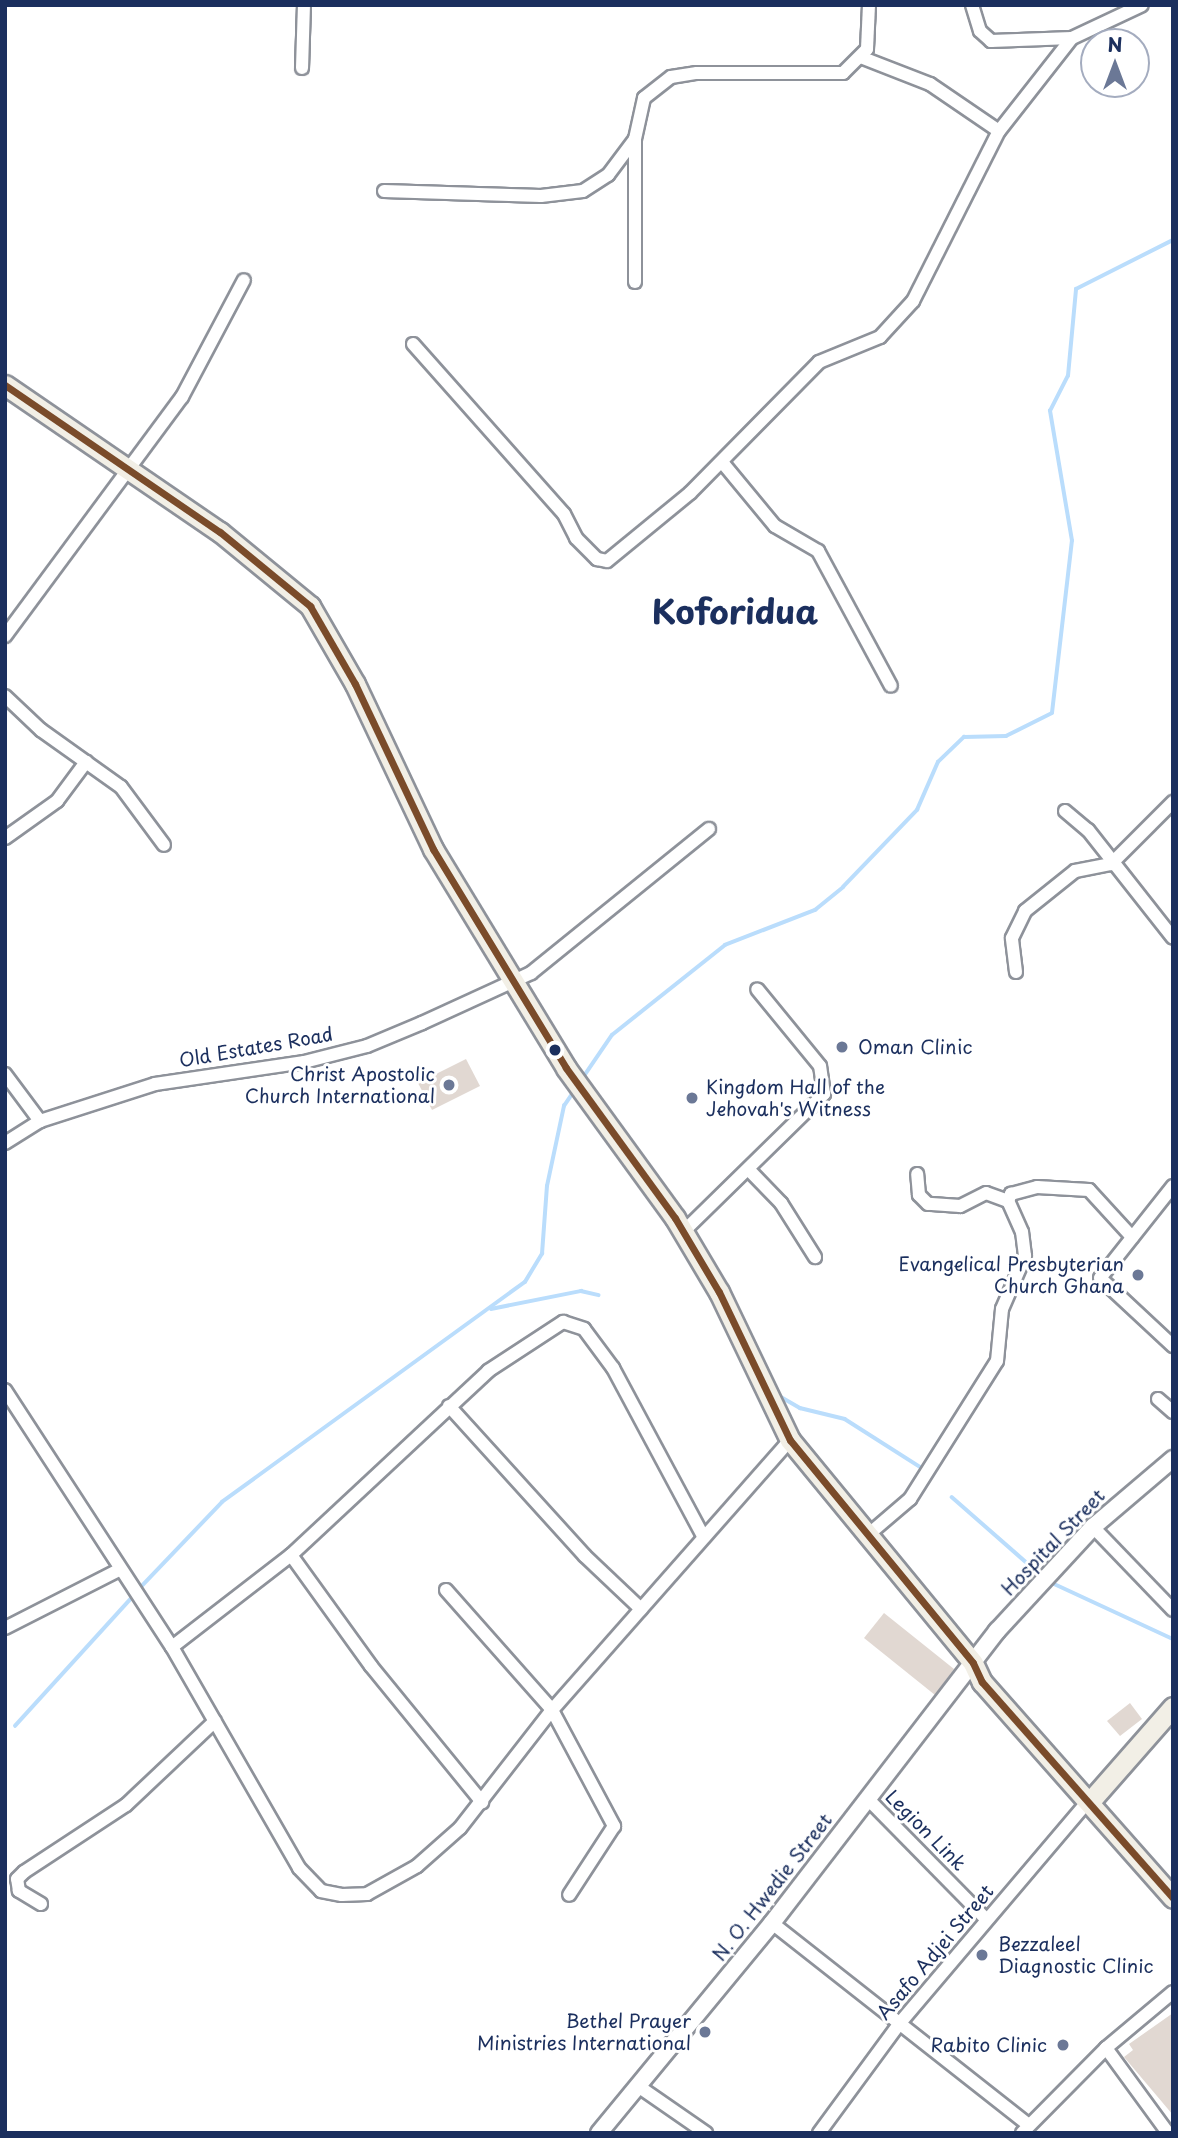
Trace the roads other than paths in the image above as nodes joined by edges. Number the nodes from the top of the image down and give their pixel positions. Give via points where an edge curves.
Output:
1 (304, 5) edge
2 (869, 5) edge
3 (972, 5) edge
4 (1142, 5) edge
5 (1072, 38) junction
6 (863, 58) junction
7 (302, 68) dead end
8 (999, 131) junction
9 (635, 139) junction
10 (384, 191) dead end
11 (244, 280) dead end
12 (635, 282) dead end
13 (413, 344) dead end
14 (5, 386) edge
15 (722, 462) junction
16 (126, 468) junction
17 (5, 636) edge
18 (891, 687) dead end
19 (5, 696) edge
20 (86, 762) junction
21 (1173, 802) edge
22 (1065, 811) dead end
23 (709, 829) dead end
24 (5, 838) edge
25 (164, 845) dead end
26 (1111, 864) junction
27 (1173, 938) edge
28 (1016, 972) dead end
29 (512, 983) junction
30 (757, 989) dead end
31 (5, 1074) edge
32 (40, 1121) junction
33 (5, 1143) edge
34 (750, 1171) junction
35 (917, 1174) dead end
36 (1173, 1186) edge
37 (1008, 1201) junction
38 (682, 1233) junction
39 (1132, 1237) junction
40 (815, 1257) dead end
41 (1173, 1346) edge
42 (5, 1390) edge
43 (1158, 1399) dead end
44 (449, 1406) junction
45 (1173, 1412) edge
46 (790, 1440) junction
47 (1173, 1459) edge
48 (1093, 1527) junction
49 (869, 1534) junction
50 (703, 1536) junction
51 (291, 1555) junction
52 (119, 1570) junction
53 (446, 1590) dead end
54 (641, 1609) junction
55 (1173, 1610) edge
56 (5, 1628) edge
57 (172, 1647) junction
58 (973, 1663) junction
59 (1173, 1707) edge
60 (552, 1710) junction
61 (215, 1721) junction
62 (868, 1799) junction
63 (1090, 1800) junction
64 (482, 1802) junction
65 (1173, 1888) edge
66 (569, 1895) dead end
67 (1173, 1898) edge
68 (41, 1905) dead end
69 (986, 1919) junction
70 (772, 1923) junction
71 (1173, 1992) edge
72 (899, 2024) junction
73 (1106, 2049) junction
74 (638, 2086) junction
75 (1026, 2129) edge
76 (599, 2133) edge
77 (706, 2133) edge
78 (819, 2133) edge
79 (1168, 2133) edge

1 - 7 street
2 - 6 street
3 - 5 street via 980,30 991,41
4 - 5 street
5 - 8 street
6 - 8 street via 930,84
6 - 9 street via 843,74 671,77 644,98
8 - 15 street via 913,301 866,347 819,362
9 - 10 street via 608,175 583,191 541,196
9 - 12 street
11 - 16 street via 182,397
13 - 15 street via 597,559 617,556
14 - 16 main road
15 - 18 street via 775,526 818,551
16 - 17 street
16 - 29 main road via 220,532 310,606 355,684 432,849
19 - 20 street
20 - 24 street via 57,801
20 - 25 street via 121,787
21 - 26 street
22 - 26 street via 1088,830
23 - 29 street, Old Estates Road via 599,924
26 - 27 street
26 - 28 street via 1075,871 1025,911 1013,938
29 - 32 street, Old Estates Road via 367,1046 304,1062 155,1084
29 - 38 main road via 565,1068
30 - 34 street via 820,1066 826,1084 816,1103
31 - 32 street
32 - 33 street, Old Estates Road
34 - 38 street
34 - 40 street via 781,1203
35 - 37 street via 919,1195 928,1204 960,1206 986,1193
36 - 39 street
37 - 39 street via 1011,1194 1037,1187 1089,1190
37 - 49 street via 1022,1232 1025,1256 1002,1309 997,1361 910,1499
38 - 46 main road via 719,1292
39 - 41 street via 1100,1278
42 - 52 street
43 - 45 street
44 - 50 street via 542,1332 563,1322 584,1329 613,1368
44 - 51 street
44 - 54 street via 585,1556
46 - 49 main road
46 - 50 street
47 - 48 street, Hospital Street
48 - 55 street
48 - 58 street, Hospital Street
49 - 58 main road
50 - 54 street
51 - 57 street
51 - 64 street via 371,1666
52 - 56 street
52 - 57 street
53 - 60 street
54 - 60 street
57 - 61 street
58 - 62 street, N. O. Hwedie Street
58 - 63 main road via 990,1674
59 - 63 main road
60 - 64 street
60 - 66 street via 614,1826
61 - 64 street via 299,1868 321,1891 366,1894 417,1866
61 - 68 street via 126,1805 17,1879 19,1891
62 - 69 street, Legion Link
62 - 70 street, N. O. Hwedie Street
63 - 65 main road
63 - 67 main road
63 - 69 street, Asafo Adjei Street
69 - 72 street, Asafo Adjei Street
70 - 72 street
70 - 74 street, N. O. Hwedie Street
71 - 73 street
72 - 75 street
72 - 78 street, Asafo Adjei Street
73 - 75 street
73 - 79 street
74 - 76 street, N. O. Hwedie Street
74 - 77 street

